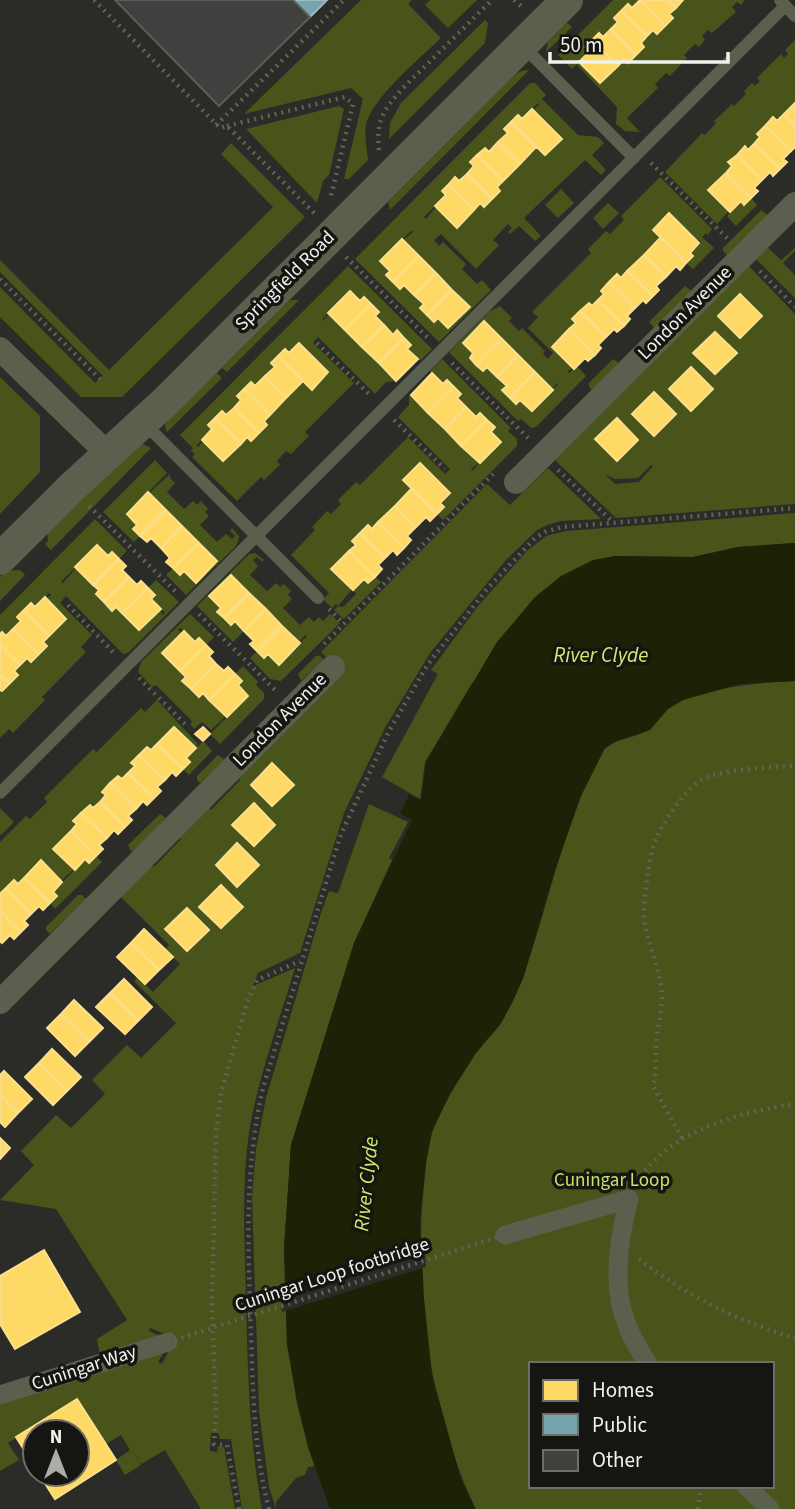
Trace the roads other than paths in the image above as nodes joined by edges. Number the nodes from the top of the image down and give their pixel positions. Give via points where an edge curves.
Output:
1 (567, 0) edge
2 (787, 7) edge
3 (522, 45) junction
4 (637, 155) junction
5 (795, 204) edge
6 (0, 349) edge
7 (143, 422) junction
8 (108, 454) junction
9 (508, 475) road end
10 (256, 537) junction
11 (0, 559) edge
12 (318, 598) dead end
13 (333, 667) road end
14 (0, 793) edge
15 (0, 1002) edge
16 (505, 1235) road end
17 (168, 1342) road end
18 (647, 1362) edge
19 (0, 1395) edge
20 (748, 1488) edge
21 (770, 1509) edge

1 - 3 street, Springfield Road
2 - 4 lane
3 - 4 lane
3 - 7 street, Springfield Road via 383,184 329,228
4 - 10 lane
5 - 9 street, London Avenue
6 - 8 street
7 - 8 street, Springfield Road
7 - 10 lane
8 - 11 street, Springfield Road
10 - 12 lane
10 - 14 lane
13 - 15 street, London Avenue
16 - 18 street via 629,1199 620,1242 621,1305 625,1323
17 - 19 street, Cuningar Way
20 - 21 street

